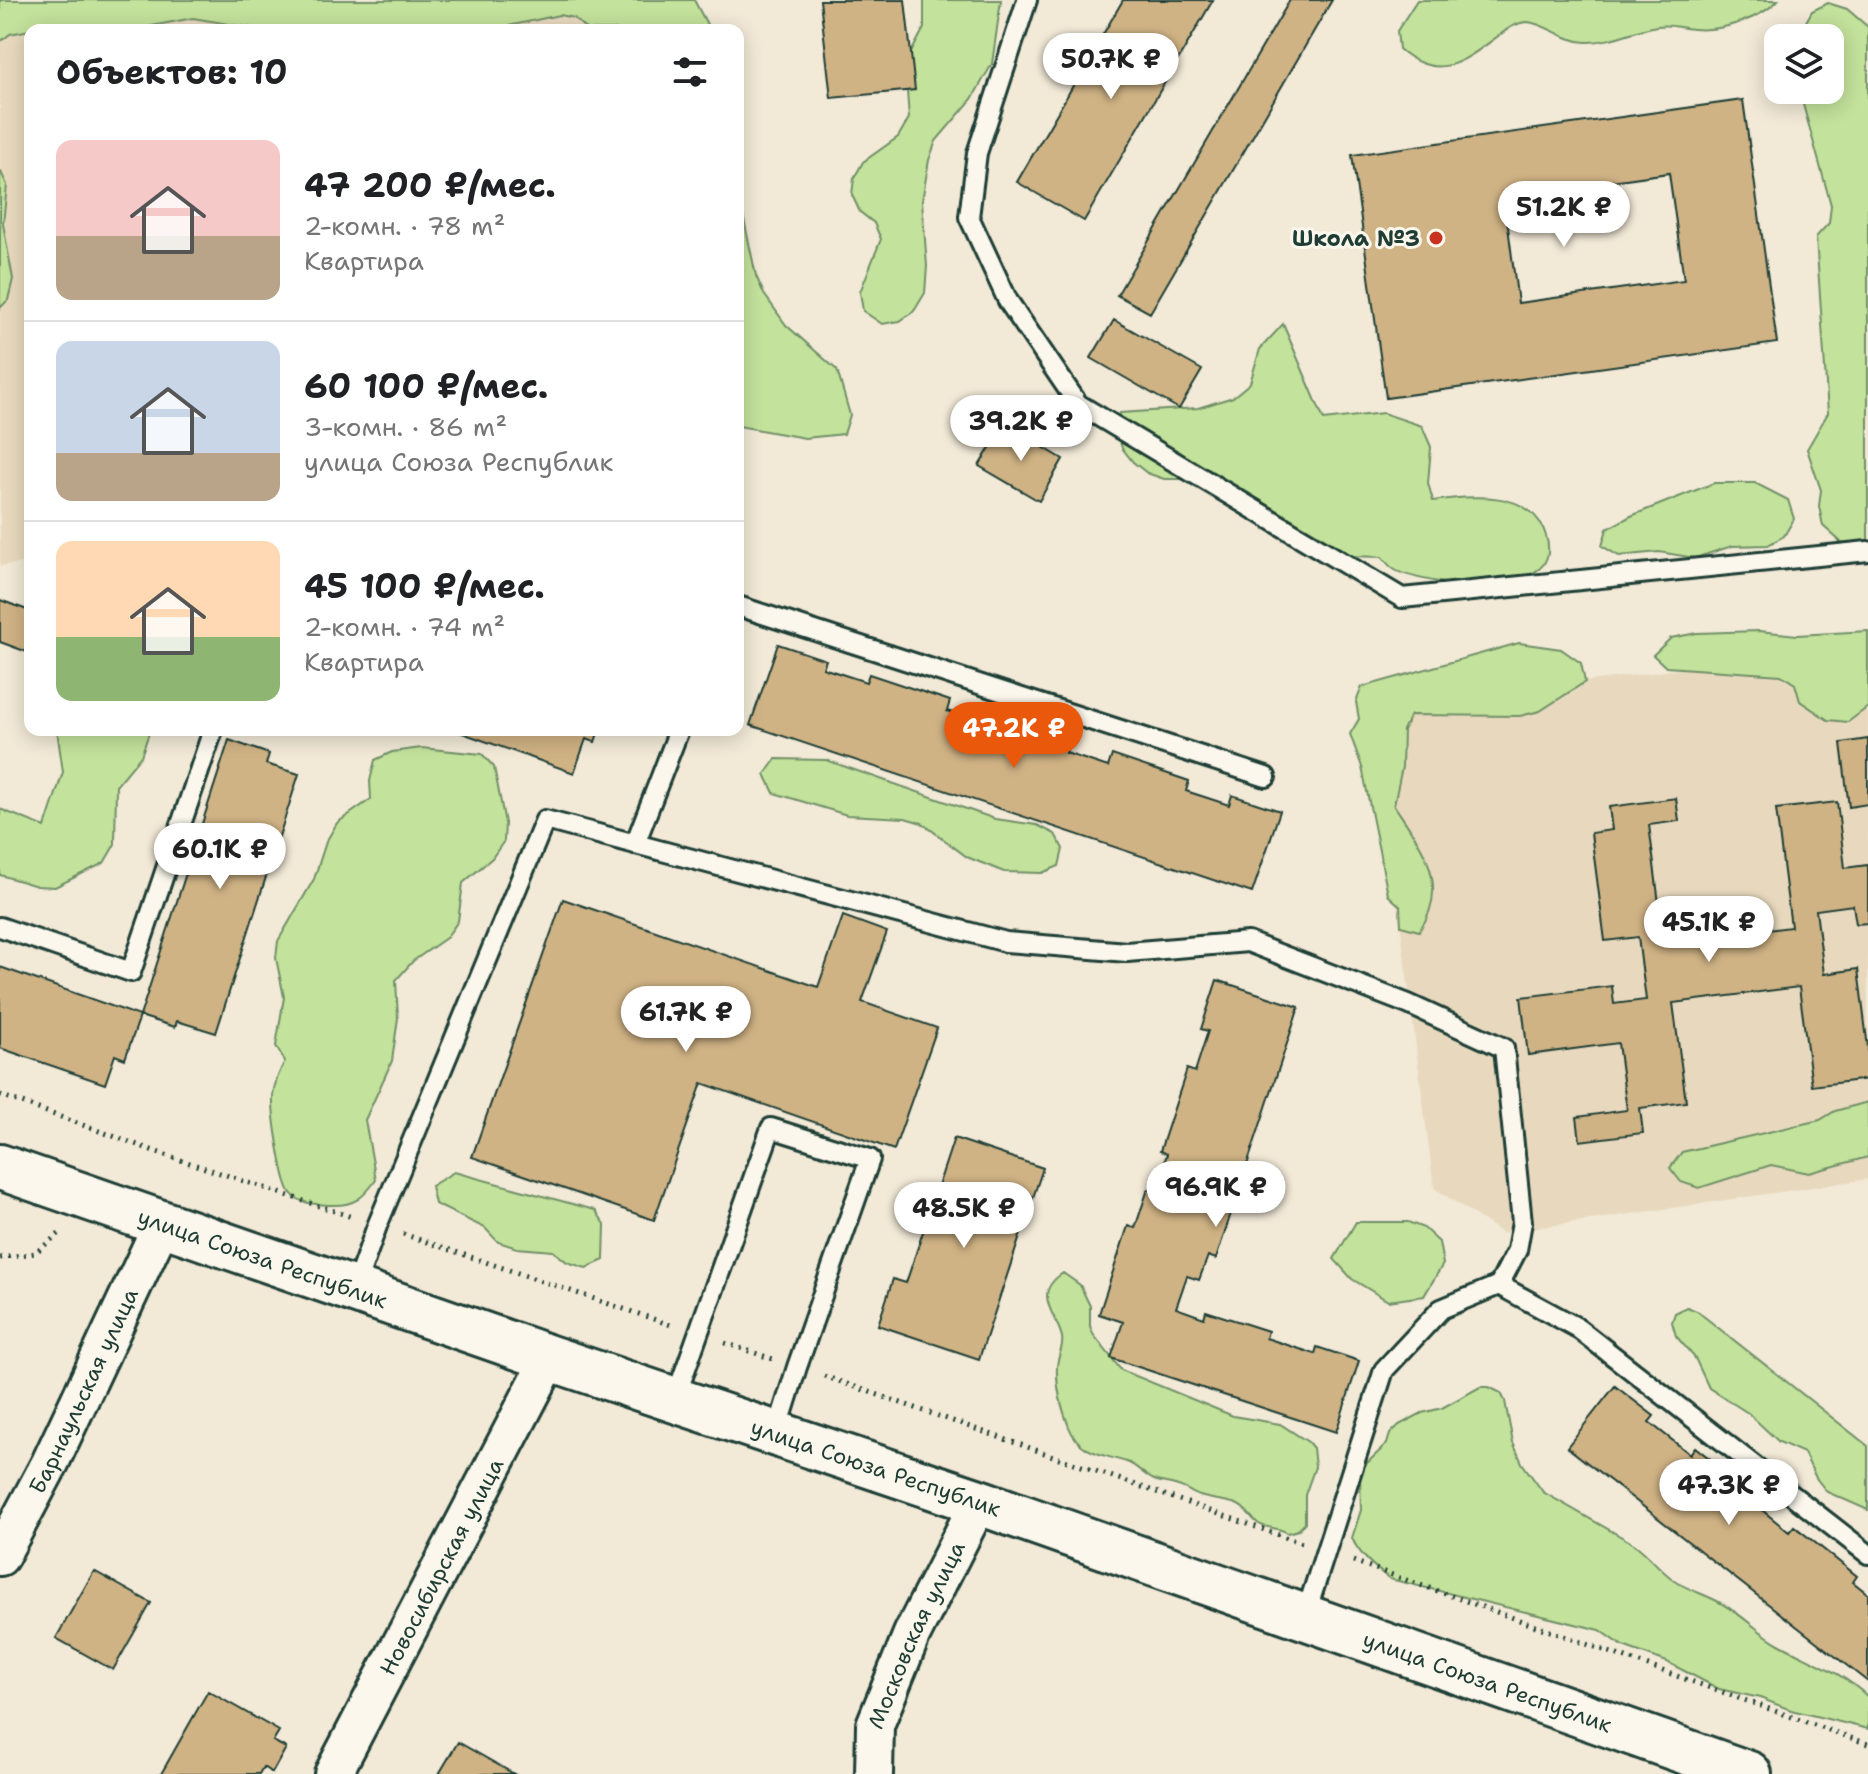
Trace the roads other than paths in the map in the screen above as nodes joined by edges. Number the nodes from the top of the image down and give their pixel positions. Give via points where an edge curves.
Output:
1 (1027, 0) edge
2 (1868, 551) edge
3 (744, 608) edge
4 (211, 736) edge
5 (677, 736) edge
6 (1266, 777) dead end
7 (635, 844) junction
8 (0, 927) edge
9 (0, 1167) edge
10 (162, 1224) junction
11 (1499, 1285) junction
12 (354, 1290) junction
13 (550, 1358) junction
14 (675, 1399) junction
15 (776, 1434) junction
16 (979, 1502) junction
17 (1868, 1554) edge
18 (0, 1557) edge
19 (1305, 1616) junction
20 (333, 1774) edge
21 (874, 1774) edge
22 (1749, 1774) edge

1 - 2 lane via 977,153 969,217 1008,301 1078,404 1402,598
3 - 6 lane
4 - 8 lane via 131,972
5 - 7 lane
7 - 11 lane via 1006,942 1127,952 1248,942 1504,1048 1522,1222 1517,1250
7 - 12 lane via 545,820
9 - 10 street, улица Союза Республик
10 - 12 street, улица Союза Республик
10 - 18 street, Барнаульская улица
11 - 17 lane via 1576,1327
11 - 19 lane via 1441,1309 1384,1370
12 - 13 street, улица Союза Республик
13 - 14 street, улица Союза Республик
13 - 20 street, Новосибирская улица
14 - 15 street, улица Союза Республик
14 - 15 lane via 771,1128 870,1159
15 - 16 street, улица Союза Республик
16 - 19 street, улица Союза Республик
16 - 21 street, Московская улица via 912,1634 875,1725
19 - 22 street, улица Союза Республик

